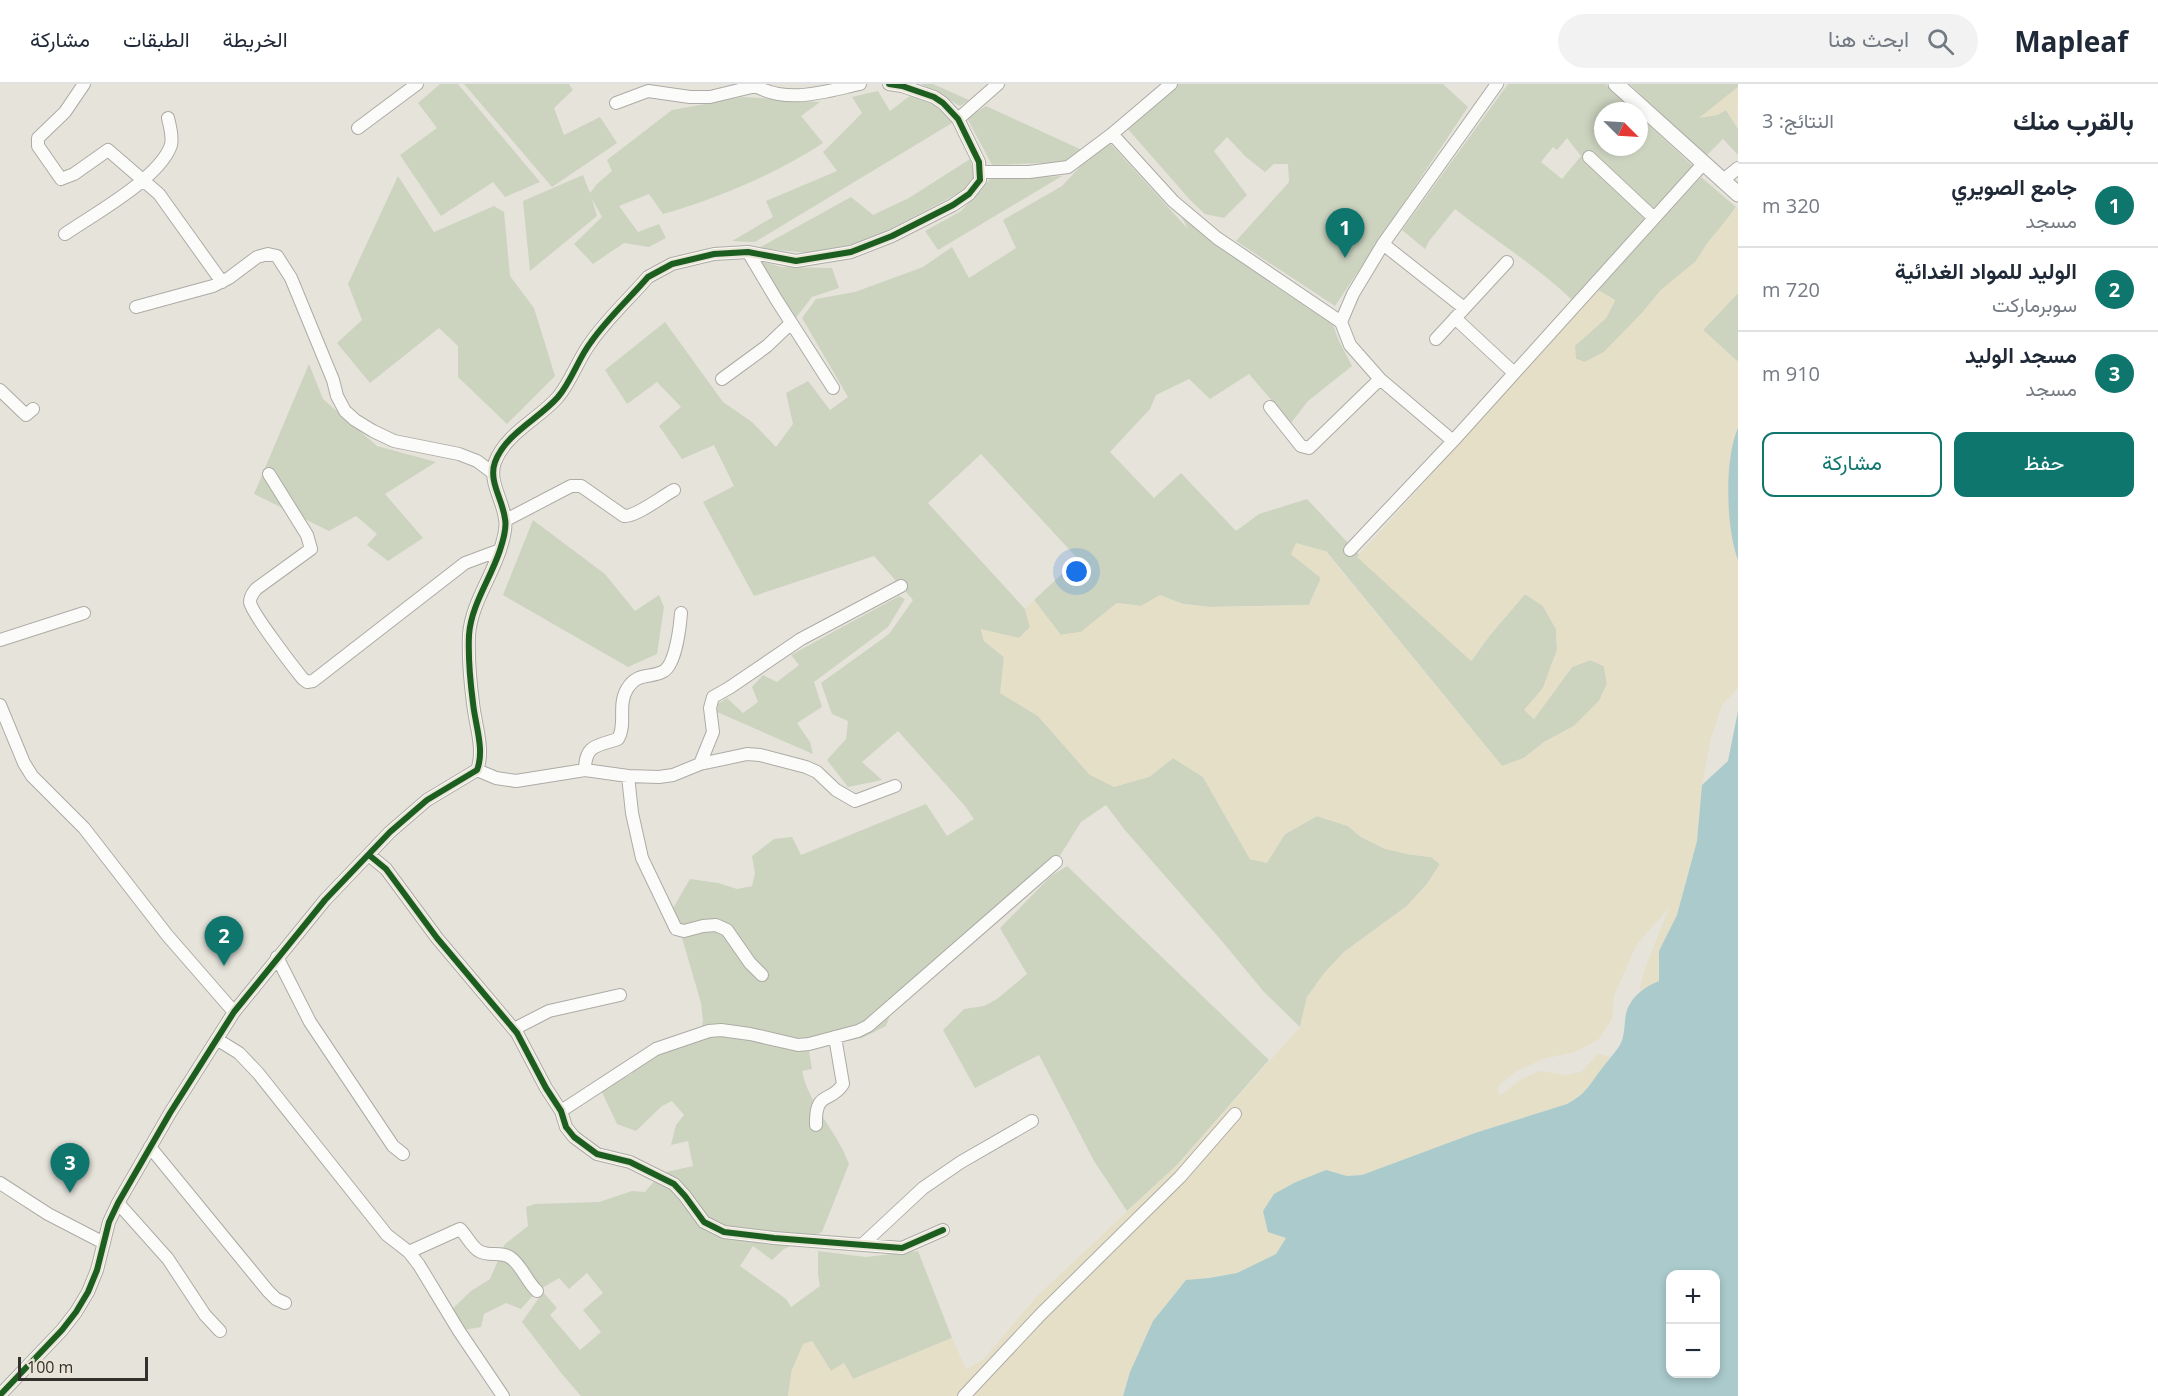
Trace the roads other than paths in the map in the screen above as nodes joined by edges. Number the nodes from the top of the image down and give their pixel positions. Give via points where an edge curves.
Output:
1 (84, 84) edge
2 (417, 84) edge
3 (860, 84) edge
4 (889, 84) edge
5 (998, 84) edge
6 (1172, 84) edge
7 (1497, 84) edge
8 (1616, 84) edge
9 (754, 85) edge
10 (616, 103) dead end
11 (168, 118) dead end
12 (958, 119) junction
13 (358, 128) dead end
14 (1112, 134) junction
15 (1589, 157) dead end
16 (1703, 164) junction
17 (1738, 168) edge
18 (981, 172) junction
19 (1722, 181) junction
20 (142, 182) junction
21 (1738, 194) edge
22 (1654, 218) junction
23 (65, 234) dead end
24 (1383, 244) junction
25 (748, 252) junction
26 (1508, 262) dead end
27 (222, 282) junction
28 (136, 307) dead end
29 (1464, 308) junction
30 (1455, 318) junction
31 (1341, 321) junction
32 (791, 323) junction
33 (1436, 339) dead end
34 (1513, 372) junction
35 (722, 379) dead end
36 (1380, 379) junction
37 (833, 388) dead end
38 (0, 390) edge
39 (1270, 407) dead end
40 (33, 409) dead end
41 (1453, 441) junction
42 (493, 473) junction
43 (269, 474) dead end
44 (674, 490) dead end
45 (506, 520) junction
46 (500, 550) junction
47 (1350, 550) dead end
48 (901, 586) dead end
49 (84, 613) dead end
50 (681, 613) dead end
51 (0, 640) edge
52 (0, 705) edge
53 (700, 764) junction
54 (477, 770) junction
55 (585, 770) junction
56 (628, 776) junction
57 (895, 786) dead end
58 (369, 855) junction
59 (1056, 862) dead end
60 (277, 957) junction
61 (762, 975) dead end
62 (620, 995) dead end
63 (234, 1012) junction
64 (514, 1029) junction
65 (835, 1037) junction
66 (218, 1040) junction
67 (561, 1111) junction
68 (1234, 1114) dead end
69 (1032, 1120) dead end
70 (816, 1125) dead end
71 (150, 1147) junction
72 (403, 1155) dead end
73 (0, 1183) edge
74 (118, 1203) junction
75 (943, 1230) dead end
76 (104, 1243) junction
77 (863, 1244) junction
78 (409, 1252) junction
79 (537, 1291) dead end
80 (285, 1303) dead end
81 (220, 1331) dead end
82 (0, 1395) edge
83 (503, 1396) edge
84 (964, 1396) edge

1 - 20 street via 65,112 38,138 38,146 61,179 108,150
2 - 13 street
3 - 9 street via 785,97
4 - 12 street via 934,97
5 - 12 street
6 - 14 street
7 - 24 street
8 - 16 main road
9 - 10 street via 710,97 648,91
11 - 20 street via 171,144 156,169
12 - 18 street via 980,162
14 - 18 street via 1068,167
14 - 31 street via 1173,201 1217,238
15 - 22 street
16 - 19 main road
16 - 22 street
17 - 19 street
18 - 25 street via 977,185 961,200 865,248 796,261
19 - 21 main road
20 - 23 street
20 - 27 street via 159,194
22 - 34 street
24 - 29 street
24 - 31 street
25 - 32 street
25 - 42 street via 689,259 648,278 590,344 556,398 501,451
26 - 29 street
27 - 28 street
27 - 42 street via 257,257 277,256 291,278 345,411 394,441 459,454
29 - 30 street
30 - 33 street
30 - 34 street
31 - 36 street via 1350,345
32 - 35 street
32 - 37 street
34 - 41 street
36 - 39 street via 1309,448 1301,446
36 - 41 street
38 - 40 street via 26,415
41 - 47 street
42 - 45 street
43 - 46 street via 307,535 311,549 256,589 251,605 307,682 465,562
44 - 45 street via 631,517 581,486 572,486
45 - 46 street
46 - 54 street via 470,627 468,652 480,749
48 - 53 street via 801,639 712,697 712,732
49 - 51 street
50 - 55 street via 671,662 663,672 640,676 627,689 618,739 594,746
52 - 63 street via 32,776 84,828 167,935
53 - 56 street via 673,775
53 - 57 street via 760,755 817,772 855,801
54 - 55 street via 516,781
54 - 58 street via 428,800
55 - 56 street
56 - 61 street via 642,858 676,929 716,925 727,930
58 - 60 street
58 - 64 street via 386,868 437,938
59 - 65 street via 868,1026
60 - 63 street
60 - 72 street via 310,1022 393,1146
62 - 64 street via 549,1011
63 - 66 street
64 - 67 street
65 - 67 street via 798,1045 750,1034 709,1031 656,1049
65 - 70 street via 843,1084 819,1102
66 - 71 street
66 - 78 street via 239,1053 258,1073 387,1234
67 - 77 street via 574,1137 597,1154 630,1162 674,1184 710,1227 774,1238
68 - 84 street via 1180,1177
69 - 77 street via 923,1188
71 - 74 street
71 - 80 street via 268,1291
73 - 76 street
74 - 76 street
74 - 81 street via 168,1259
75 - 77 street via 902,1248
76 - 82 street via 91,1285 76,1312
78 - 79 street via 460,1229 477,1250 508,1255
78 - 83 street

